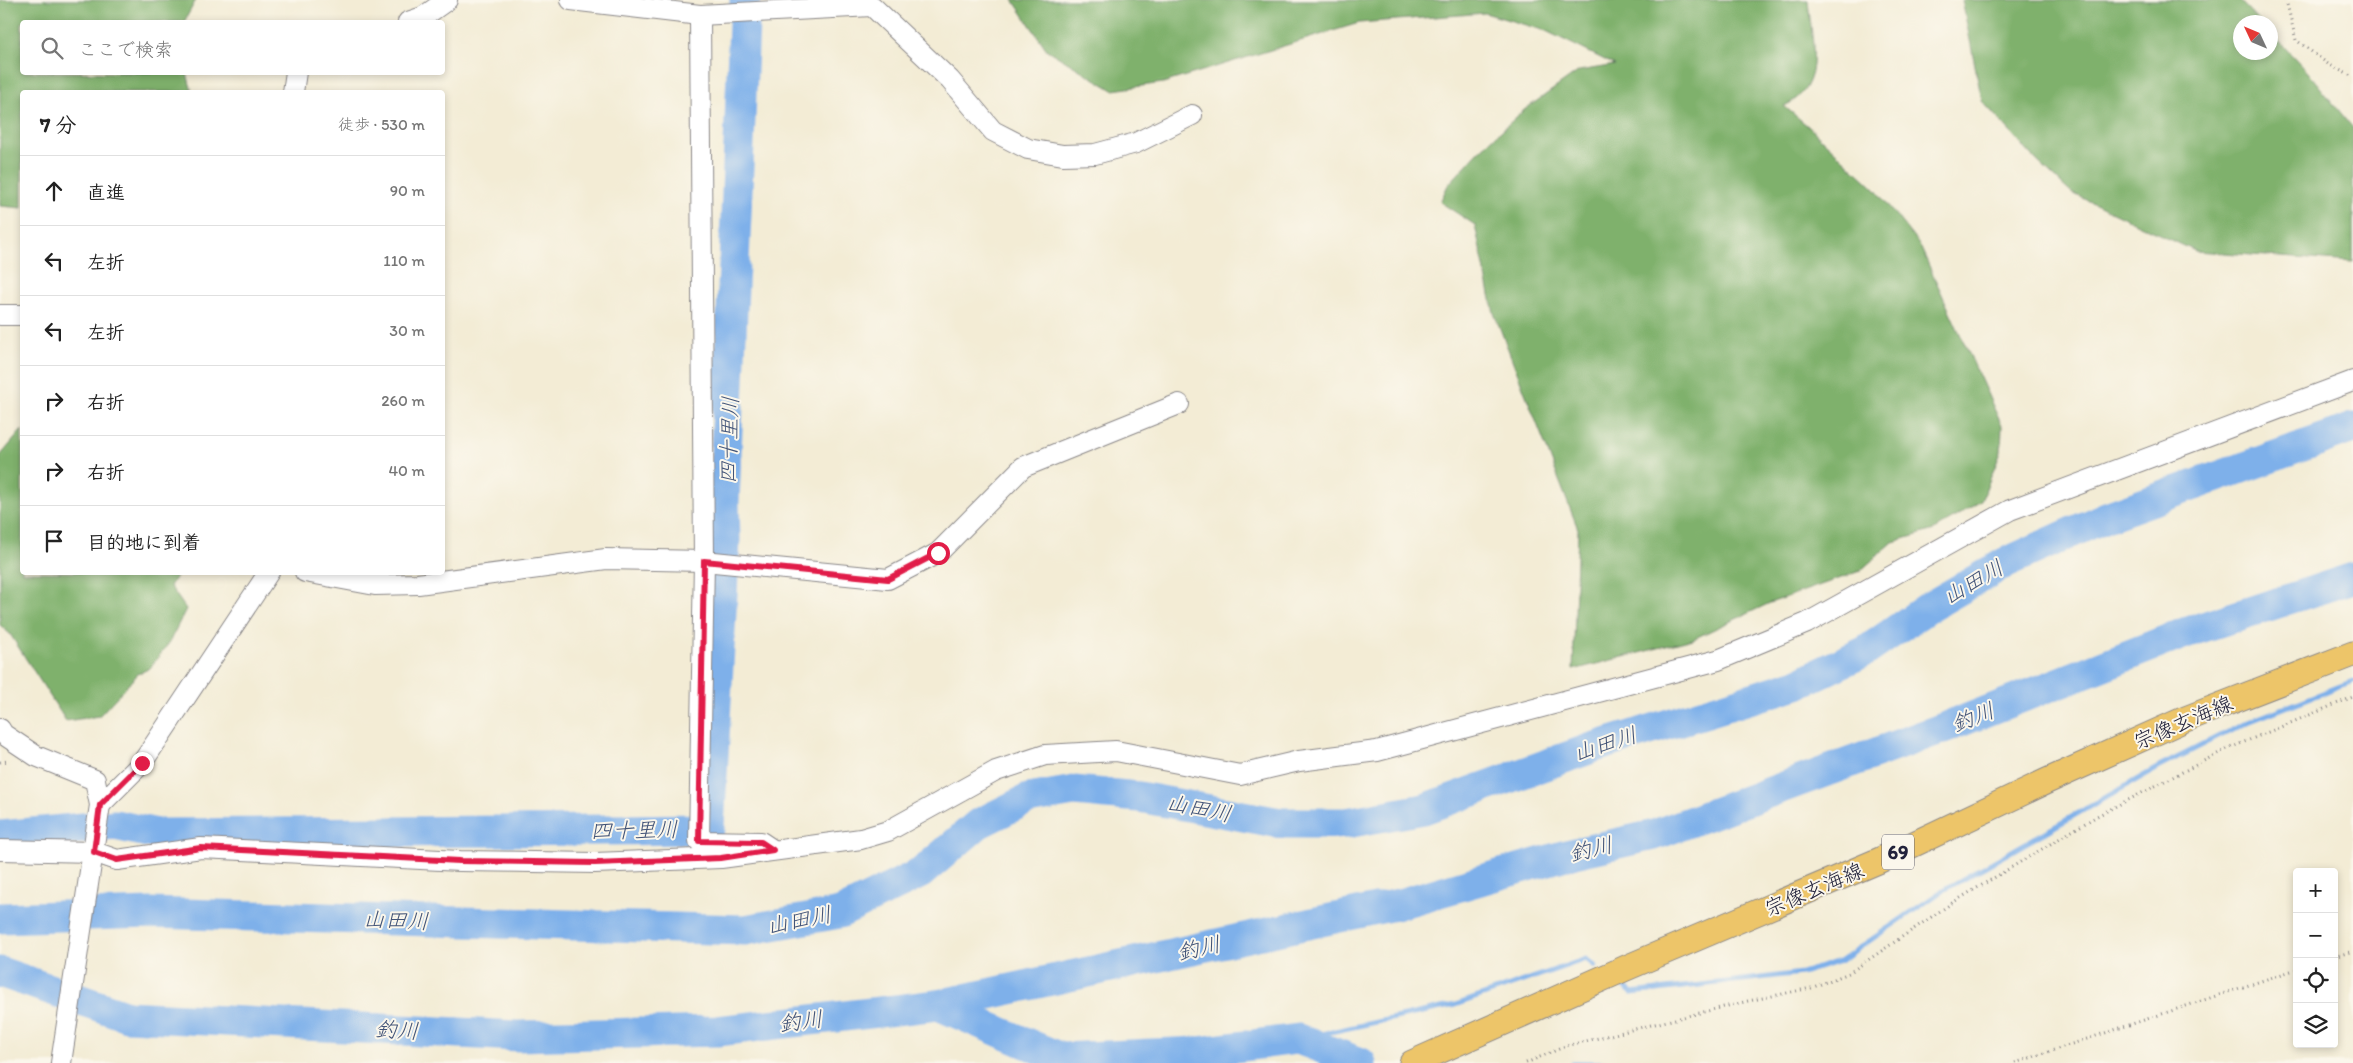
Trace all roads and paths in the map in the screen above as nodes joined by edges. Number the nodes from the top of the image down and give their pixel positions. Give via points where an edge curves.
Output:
1 (446, 0) edge
2 (571, 0) edge
3 (2286, 0) edge
4 (874, 3) edge
5 (700, 15) junction
6 (414, 20) edge
7 (295, 75) edge
8 (2353, 76) edge
9 (292, 90) edge
10 (1192, 116) dead end
11 (0, 315) edge
12 (20, 315) edge
13 (2353, 381) edge
14 (1179, 404) dead end
15 (704, 561) junction
16 (267, 575) edge
17 (321, 575) edge
18 (2353, 654) edge
19 (2353, 698) edge
20 (0, 729) edge
21 (100, 805) junction
22 (0, 850) edge
23 (773, 850) junction
24 (94, 852) junction
25 (2353, 951) edge
26 (2338, 956) edge
27 (2293, 971) edge
28 (1448, 1057) edge
29 (61, 1063) edge
30 (1412, 1063) edge
31 (1526, 1063) edge
32 (2015, 1063) edge

1 - 6 street
2 - 5 street
3 - 8 path via 2296,40 2328,64
4 - 5 street
4 - 10 street via 950,80 993,131 1028,149 1063,155 1095,154 1136,143
5 - 15 street
7 - 9 street
11 - 12 street
13 - 23 street via 2010,510 1807,623 1718,660 1377,752 1299,761 1240,776 1116,751 1045,755 996,772 888,831 862,839
14 - 15 street via 1024,467 938,553 888,579
15 - 17 street via 606,559 418,584 375,585
15 - 23 street via 699,841 761,842
16 - 21 street via 142,763
18 - 28 main road, 宗像玄海線 / 69 via 2183,720 1878,861 1626,968
19 - 31 path via 2225,750 2097,816 1952,903 1849,973 1811,988 1566,1046
20 - 21 street via 36,756 95,780
21 - 24 street
22 - 24 street
23 - 24 street via 721,858 595,863 460,861 201,848 117,860
24 - 29 street
25 - 26 path
27 - 32 path
28 - 30 main road, 宗像玄海線 / 69

